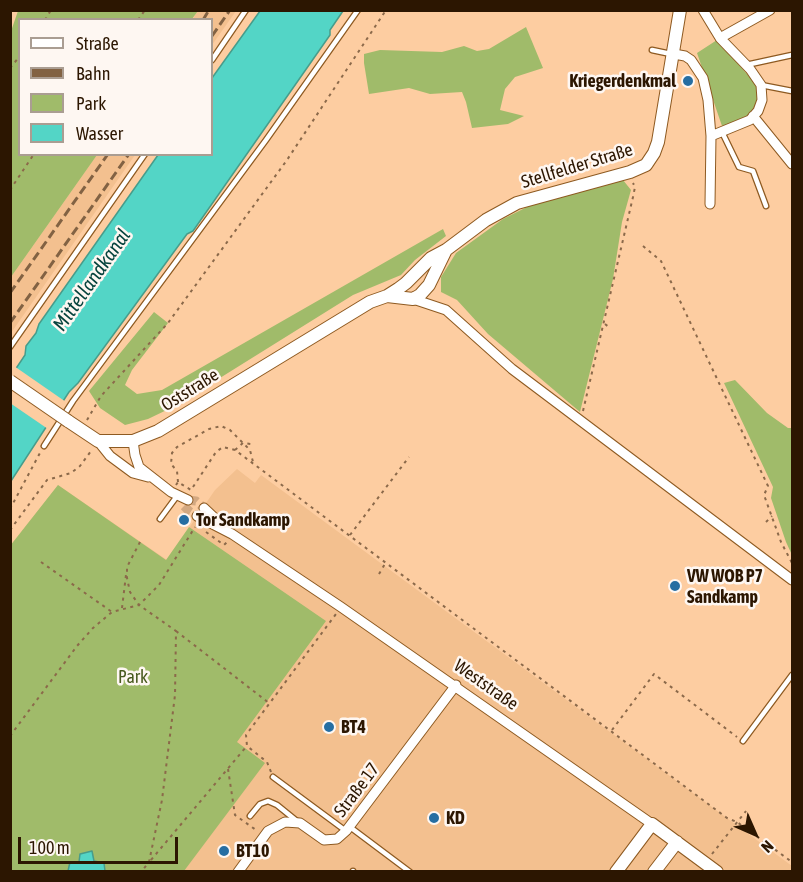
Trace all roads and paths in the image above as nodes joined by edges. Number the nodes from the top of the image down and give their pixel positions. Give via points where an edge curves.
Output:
1 (246, 10) edge
2 (358, 10) edge
3 (386, 10) edge
4 (680, 10) edge
5 (703, 10) edge
6 (770, 10) edge
7 (720, 38) junction
8 (652, 50) dead end
9 (674, 54) junction
10 (792, 55) edge
11 (213, 59) edge
12 (746, 65) junction
13 (761, 85) junction
14 (792, 91) edge
15 (753, 116) junction
16 (722, 132) junction
17 (711, 136) junction
18 (33, 156) edge
19 (145, 156) edge
20 (792, 164) edge
21 (630, 172) junction
22 (10, 190) edge
23 (710, 204) dead end
24 (766, 206) dead end
25 (643, 246) dead end
26 (447, 250) junction
27 (387, 296) junction
28 (413, 299) junction
29 (605, 324) junction
30 (610, 328) dead end
31 (10, 347) edge
32 (712, 370) junction
33 (709, 373) dead end
34 (10, 381) edge
35 (585, 424) junction
36 (80, 430) junction
37 (98, 441) junction
38 (134, 441) junction
39 (243, 443) junction
40 (251, 444) dead end
41 (44, 446) joint
42 (235, 450) junction
43 (409, 457) dead end
44 (756, 460) junction
45 (253, 462) junction
46 (752, 465) dead end
47 (151, 478) junction
48 (178, 482) dead end
49 (760, 495) dead end
50 (764, 495) junction
51 (177, 496) junction
52 (188, 499) joint
53 (10, 509) edge
54 (200, 514) joint
55 (772, 516) junction
56 (160, 519) dead end
57 (766, 522) dead end
58 (10, 530) edge
59 (350, 535) junction
60 (140, 542) dead end
61 (781, 542) junction
62 (777, 545) dead end
63 (386, 561) junction
64 (41, 562) dead end
65 (792, 563) edge
66 (127, 567) junction
67 (379, 574) dead end
68 (792, 580) edge
69 (139, 605) junction
70 (341, 607) junction
71 (121, 610) junction
72 (112, 612) junction
73 (176, 631) junction
74 (792, 675) edge
75 (456, 686) junction
76 (269, 704) junction
77 (612, 730) junction
78 (10, 736) edge
79 (743, 741) joint
80 (247, 746) junction
81 (228, 769) junction
82 (273, 777) joint
83 (746, 811) dead end
84 (250, 816) dead end
85 (737, 822) junction
86 (300, 823) junction
87 (652, 824) junction
88 (348, 829) junction
89 (264, 836) junction
90 (677, 842) junction
91 (149, 862) junction
92 (792, 862) edge
93 (705, 863) junction
94 (141, 872) edge
95 (238, 872) edge
96 (410, 872) edge
97 (616, 872) edge
98 (654, 872) edge
99 (717, 872) edge

1 - 11 lane
2 - 41 lane
3 - 36 path via 286,160 168,323 101,396
4 - 9 street, Stellfelder Straße
5 - 7 street
6 - 7 street
7 - 12 street
8 - 9 lane
9 - 17 street via 691,60 703,78
9 - 21 street, Stellfelder Straße via 654,153 646,165
10 - 12 lane
12 - 13 street
13 - 14 lane
13 - 15 street via 762,100
15 - 16 street
15 - 20 street
16 - 17 street
16 - 24 lane via 739,167 753,171
17 - 23 street
18 - 22 path
19 - 31 lane
21 - 26 street, Stellfelder Straße via 517,203 486,220
21 - 29 path via 635,187
25 - 32 path via 661,261
26 - 27 street, Stellfelder Straße
26 - 28 street via 429,285
27 - 28 street
27 - 38 street, Oststraße via 370,302 158,431
28 - 35 street via 446,310 512,369
29 - 30 path
29 - 35 path via 583,412
32 - 33 path
32 - 44 path
34 - 36 street, bridge
35 - 68 street
36 - 37 street
37 - 38 street, Oststraße
37 - 47 street via 133,473
37 - 58 path via 80,466 41,486
38 - 47 street via 139,467
39 - 40 path
39 - 42 path
39 - 45 path
39 - 48 path via 221,426 177,447 171,464 177,471
41 - 53 path
42 - 45 path
42 - 52 path via 224,447 216,452
43 - 59 path
44 - 46 path
44 - 50 path via 768,486
45 - 59 path
47 - 51 street
49 - 50 path
50 - 55 path
51 - 52 street
51 - 56 lane
54 - 69 path via 159,585
54 - 70 street, Weststraße
55 - 57 path
55 - 61 path
59 - 63 path
60 - 66 path
61 - 62 path
61 - 65 path
63 - 67 path
63 - 77 path
64 - 72 path
66 - 69 path via 130,592
66 - 71 path
69 - 71 path
69 - 73 path
70 - 75 street, Weststraße
70 - 76 path
71 - 72 path
72 - 78 path via 77,646
73 - 76 path
73 - 91 path via 175,695 162,800
74 - 79 lane
75 - 87 street, Weststraße
75 - 88 street, Straße 17
76 - 80 path via 246,735
77 - 79 path via 654,674
77 - 85 path
80 - 81 path
80 - 82 path via 267,762
81 - 89 path via 236,815
81 - 91 path
82 - 88 lane
83 - 85 path
84 - 86 lane via 268,801
85 - 92 path
85 - 93 path
86 - 88 street, Straße 17 via 324,840 337,839
86 - 89 street via 285,822
87 - 90 street, Weststraße
87 - 97 street
88 - 96 lane
89 - 95 street
90 - 93 street, Weststraße
90 - 98 street
91 - 94 path
93 - 99 street, Weststraße

